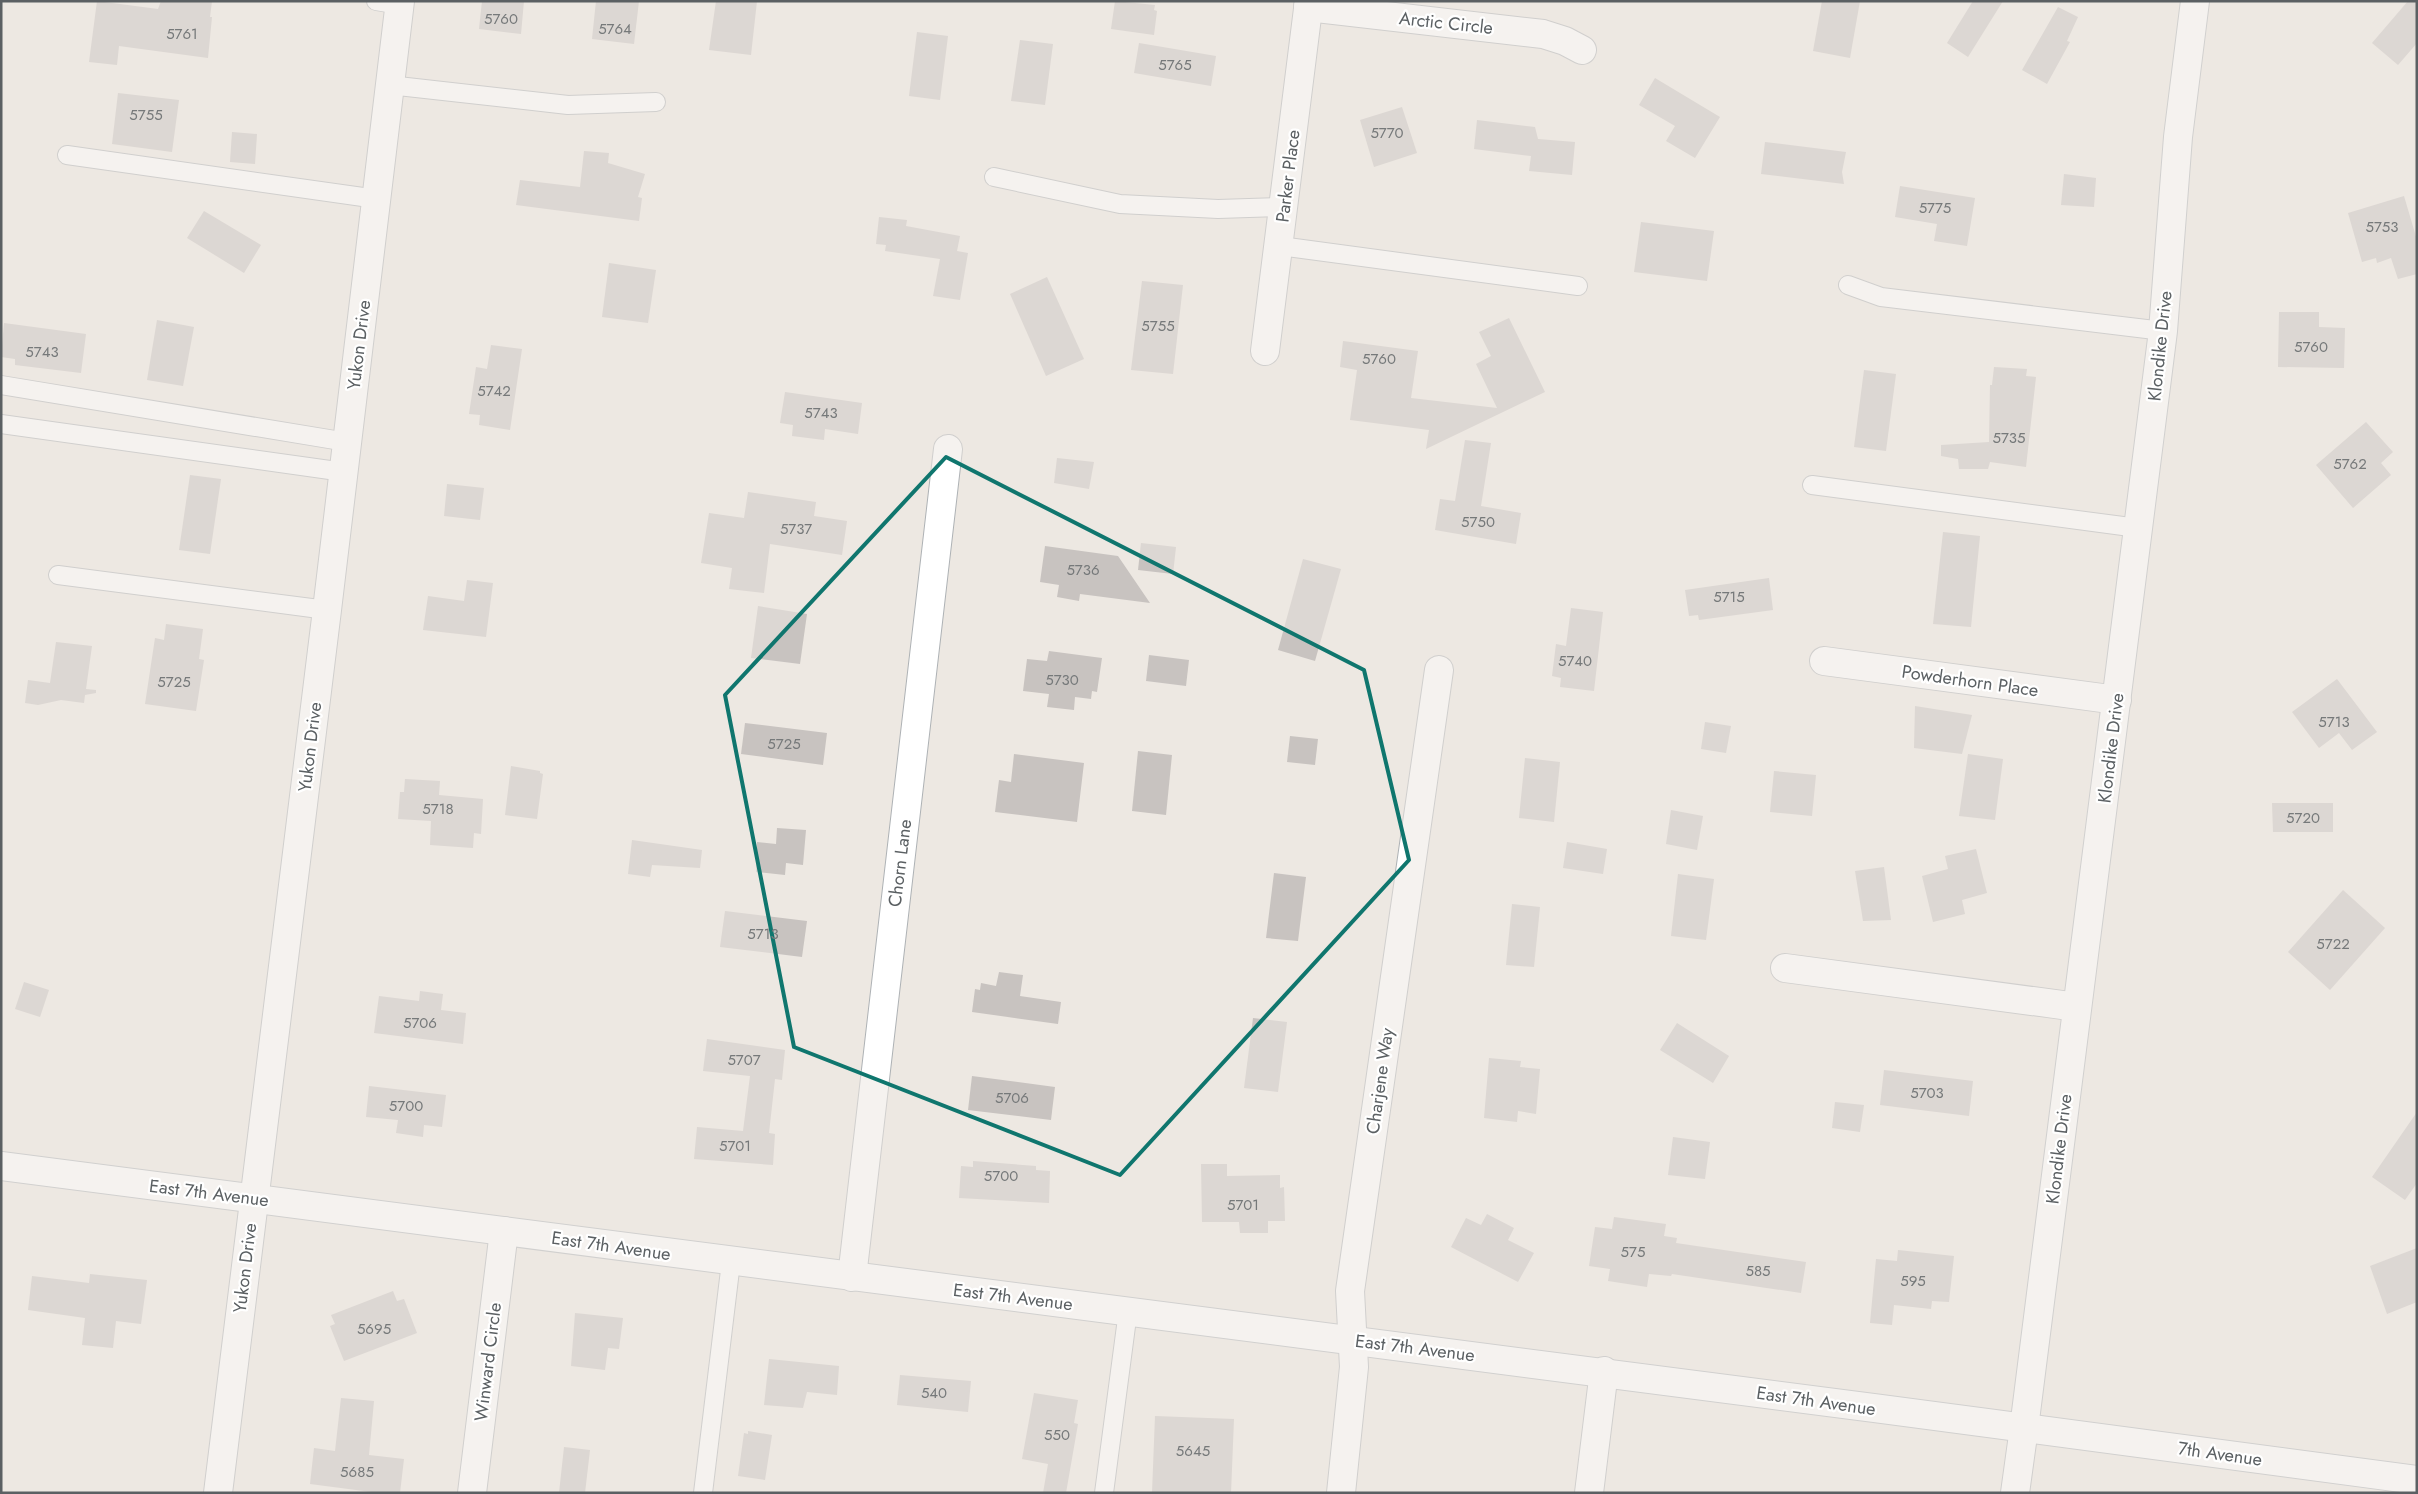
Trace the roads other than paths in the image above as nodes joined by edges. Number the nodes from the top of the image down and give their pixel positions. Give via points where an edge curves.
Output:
1 (2195, 1) edge
2 (392, 2) edge
3 (1308, 4) edge
4 (1582, 50) dead end
5 (389, 85) junction
6 (656, 102) dead end
7 (67, 155) dead end
8 (994, 177) dead end
9 (377, 199) junction
10 (1284, 207) junction
11 (1280, 246) junction
12 (1848, 285) dead end
13 (1578, 286) dead end
14 (2163, 331) junction
15 (1265, 351) dead end
16 (1, 385) edge
17 (1, 424) edge
18 (347, 442) junction
19 (948, 449) dead end
20 (344, 472) junction
21 (1812, 485) dead end
22 (2138, 528) junction
23 (58, 575) dead end
24 (328, 610) junction
25 (1824, 661) dead end
26 (1439, 670) dead end
27 (2117, 700) junction
28 (1785, 968) dead end
29 (2077, 1007) junction
30 (1, 1166) edge
31 (254, 1199) junction
32 (504, 1232) junction
33 (731, 1262) junction
34 (852, 1277) junction
35 (1128, 1311) junction
36 (1354, 1340) junction
37 (1604, 1372) junction
38 (2024, 1428) junction
39 (2417, 1480) edge
40 (218, 1493) edge
41 (472, 1493) edge
42 (703, 1493) edge
43 (1104, 1493) edge
44 (1341, 1493) edge
45 (1589, 1493) edge
46 (2015, 1493) edge

1 - 14 street, Klondike Drive via 2178,137
2 - 5 street, Yukon Drive
3 - 4 street, Arctic Circle via 1543,34
3 - 10 street, Parker Place
5 - 6 lane via 568,105
5 - 9 street, Yukon Drive
7 - 9 lane
8 - 10 lane via 1120,204 1208,209
9 - 18 street, Yukon Drive
10 - 11 street, Parker Place
11 - 13 lane
11 - 15 street, Parker Place
12 - 14 lane via 1881,297
14 - 22 street, Klondike Drive
16 - 18 lane
17 - 20 lane
18 - 20 street, Yukon Drive
19 - 34 street, Chorn Lane
20 - 24 street, Yukon Drive
21 - 22 lane
22 - 27 street, Klondike Drive
23 - 24 lane
24 - 31 street, Yukon Drive
25 - 27 street, Powderhorn Place
26 - 36 street, Charjene Way via 1350,1291
27 - 29 street, Klondike Drive
28 - 29 street
29 - 38 street, Klondike Drive
30 - 31 street, East 7th Avenue
31 - 32 street, East 7th Avenue
31 - 40 street, Yukon Drive
32 - 33 street, East 7th Avenue
32 - 41 street, Winward Circle
33 - 34 street, East 7th Avenue
33 - 42 lane
34 - 35 street, East 7th Avenue
35 - 36 street, East 7th Avenue
35 - 43 lane
36 - 37 street, East 7th Avenue
36 - 44 street, Charjene Way via 1352,1398
37 - 38 street, East 7th Avenue
37 - 45 street
38 - 39 street, 7th Avenue
38 - 46 street, Klondike Drive

